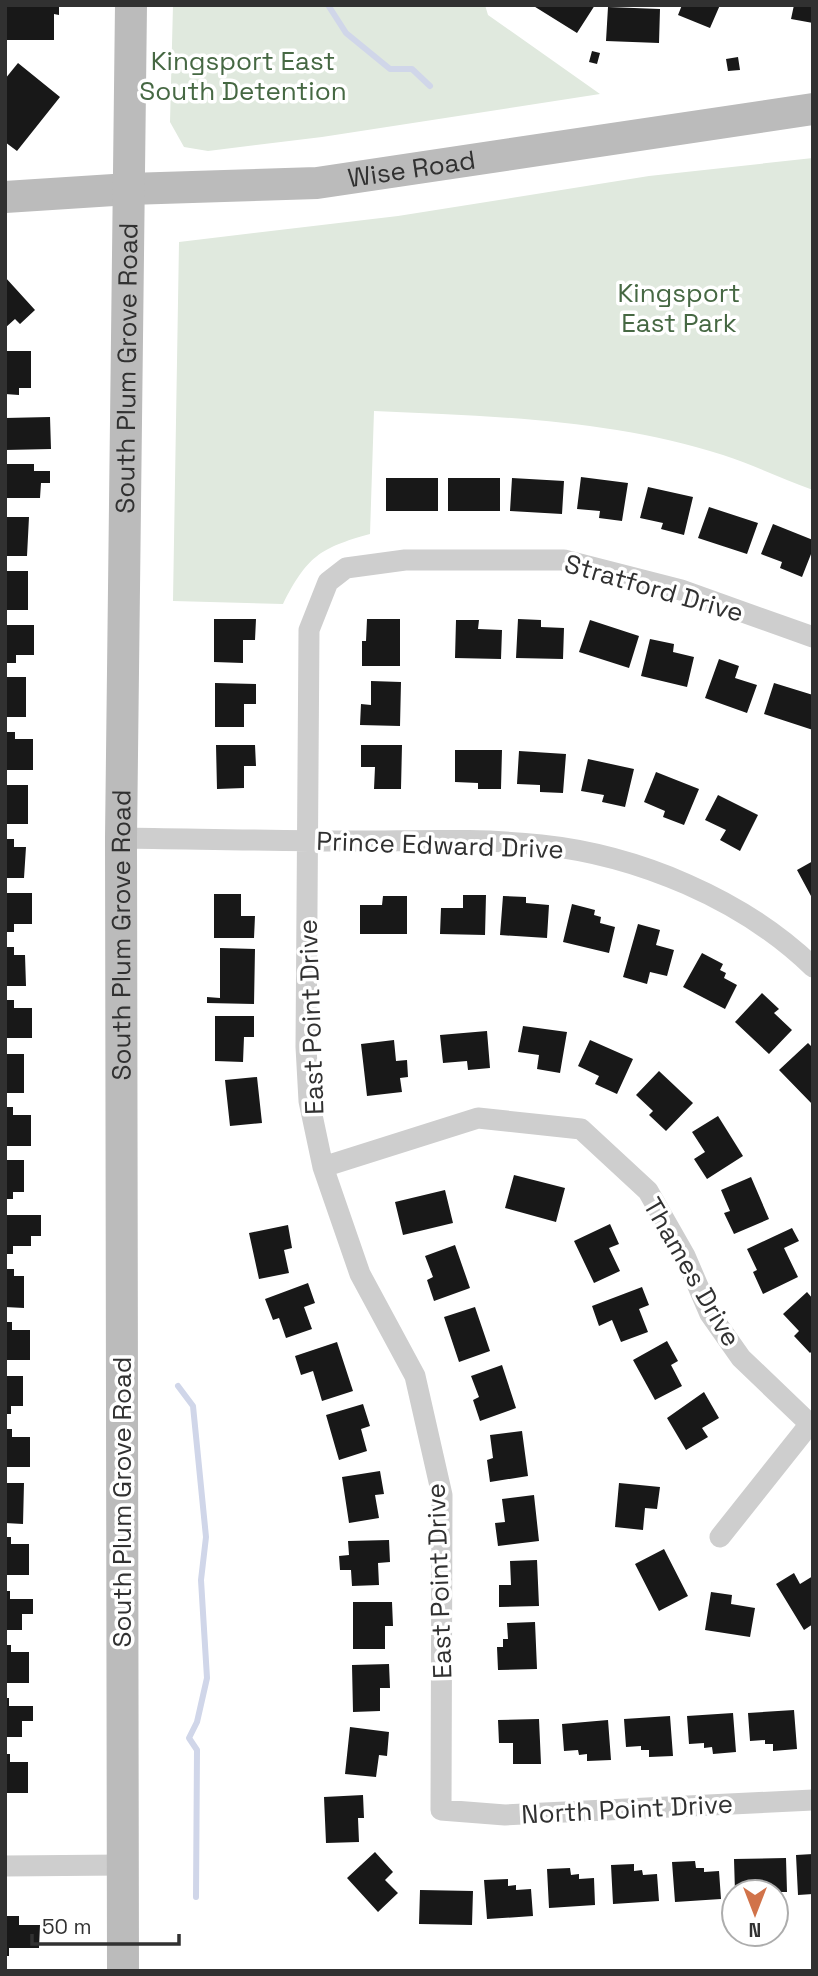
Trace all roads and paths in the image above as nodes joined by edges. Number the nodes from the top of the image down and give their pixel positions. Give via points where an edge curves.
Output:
1 (131, 5) edge
2 (813, 109) edge
3 (129, 189) junction
4 (5, 197) edge
5 (328, 582) joint
6 (813, 637) edge
7 (121, 838) junction
8 (307, 841) junction
9 (813, 967) edge
10 (323, 1167) junction
11 (811, 1426) edge
12 (720, 1536) dead end
13 (813, 1800) edge
14 (441, 1811) joint
15 (123, 1865) junction
16 (5, 1866) edge
17 (123, 1971) edge

1 - 3 street, South Plum Grove Road
2 - 3 street, Wise Road via 317,183
3 - 4 street, Wise Road
3 - 7 street, South Plum Grove Road
5 - 6 street, Stratford Drive via 346,569 405,560 564,560 681,590
5 - 8 street, East Point Drive via 309,630
7 - 8 street, Prince Edward Drive
7 - 15 street, South Plum Grove Road
8 - 9 street, Prince Edward Drive via 526,843 621,861 710,896 755,922
8 - 10 street, East Point Drive via 308,1087
10 - 11 street, Thames Drive via 478,1118 581,1129 648,1191 685,1255 710,1314 741,1358
10 - 14 street, East Point Drive via 360,1274 415,1376 442,1495
11 - 12 street
13 - 14 street, North Point Drive via 505,1815
15 - 16 street
15 - 17 street, South Plum Grove Road

